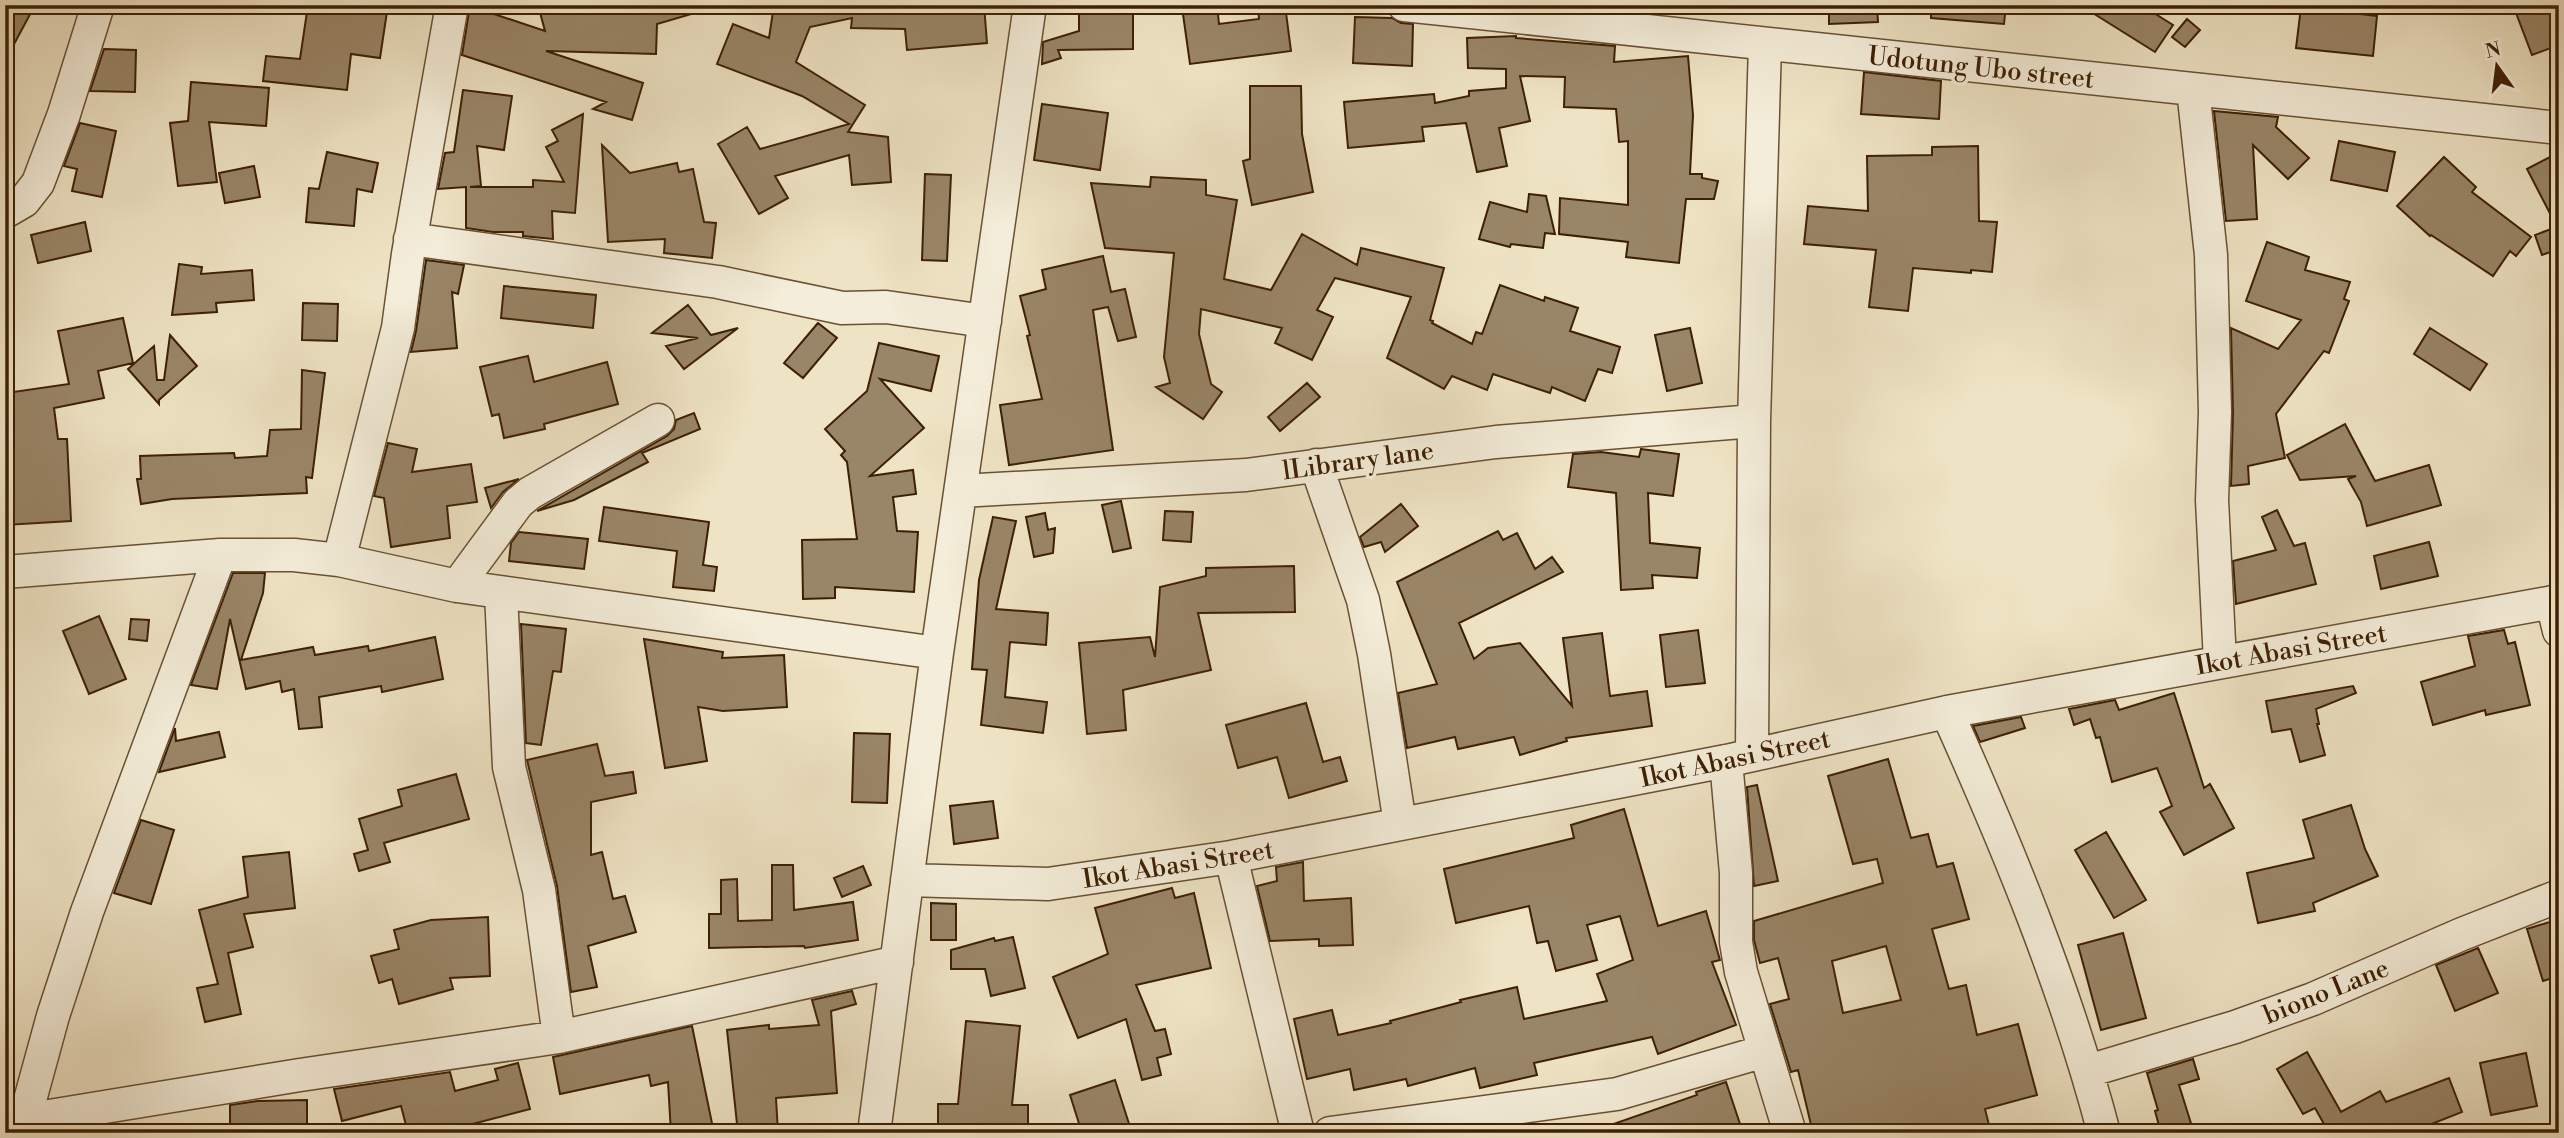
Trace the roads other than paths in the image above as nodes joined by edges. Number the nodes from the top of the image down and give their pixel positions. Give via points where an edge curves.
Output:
1 (98, 5) edge
2 (452, 5) edge
3 (1030, 5) edge
4 (1404, 5) edge
5 (1765, 44) junction
6 (2193, 89) junction
7 (2559, 128) edge
8 (5, 212) edge
9 (410, 239) junction
10 (985, 321) junction
11 (658, 420) dead end
12 (1754, 421) junction
13 (1316, 465) junction
14 (961, 491) junction
15 (220, 555) junction
16 (339, 559) junction
17 (5, 572) edge
18 (457, 586) junction
19 (501, 593) junction
20 (2556, 612) edge
21 (937, 653) junction
22 (2220, 662) junction
23 (1947, 712) junction
24 (1739, 758) junction
25 (1401, 824) junction
26 (1231, 857) junction
27 (907, 880) junction
28 (2559, 896) edge
29 (897, 962) junction
30 (559, 1037) junction
31 (1765, 1051) junction
32 (2088, 1071) junction
33 (23, 1126) edge
34 (874, 1133) edge
35 (1298, 1133) edge
36 (1330, 1133) edge
37 (1790, 1133) edge
38 (2104, 1133) edge

1 - 8 street via 38,183 24,201
2 - 9 street
3 - 10 street
4 - 5 street, Udotung Ubo street
5 - 6 street, Udotung Ubo street
5 - 12 street
6 - 7 street, Udotung Ubo street
6 - 22 street via 2211,268 2212,500
9 - 10 street via 718,282 842,308 886,307
9 - 16 street via 398,328
10 - 14 street
11 - 18 street via 530,493
12 - 13 street, lLibrary lane via 1496,442
12 - 24 street
13 - 14 street, lLibrary lane via 1246,475
13 - 25 street via 1363,600
14 - 21 street
15 - 16 street
15 - 17 street
15 - 33 street via 87,912
16 - 18 street
18 - 19 street
19 - 21 street
19 - 30 street via 509,767 539,890
20 - 22 street, Ikot Abasi Street
21 - 27 street
22 - 23 street, Ikot Abasi Street
23 - 24 street, Ikot Abasi Street
23 - 32 street via 2003,836
24 - 25 street, Ikot Abasi Street
24 - 31 street via 1736,942
25 - 26 street, Ikot Abasi Street
26 - 27 street, Ikot Abasi Street via 1048,884
26 - 35 street
27 - 29 street
28 - 32 street, biono Lane via 2314,999
29 - 30 street
29 - 34 street
30 - 33 street via 286,1077
31 - 36 street via 1617,1094
31 - 37 street
32 - 38 street

